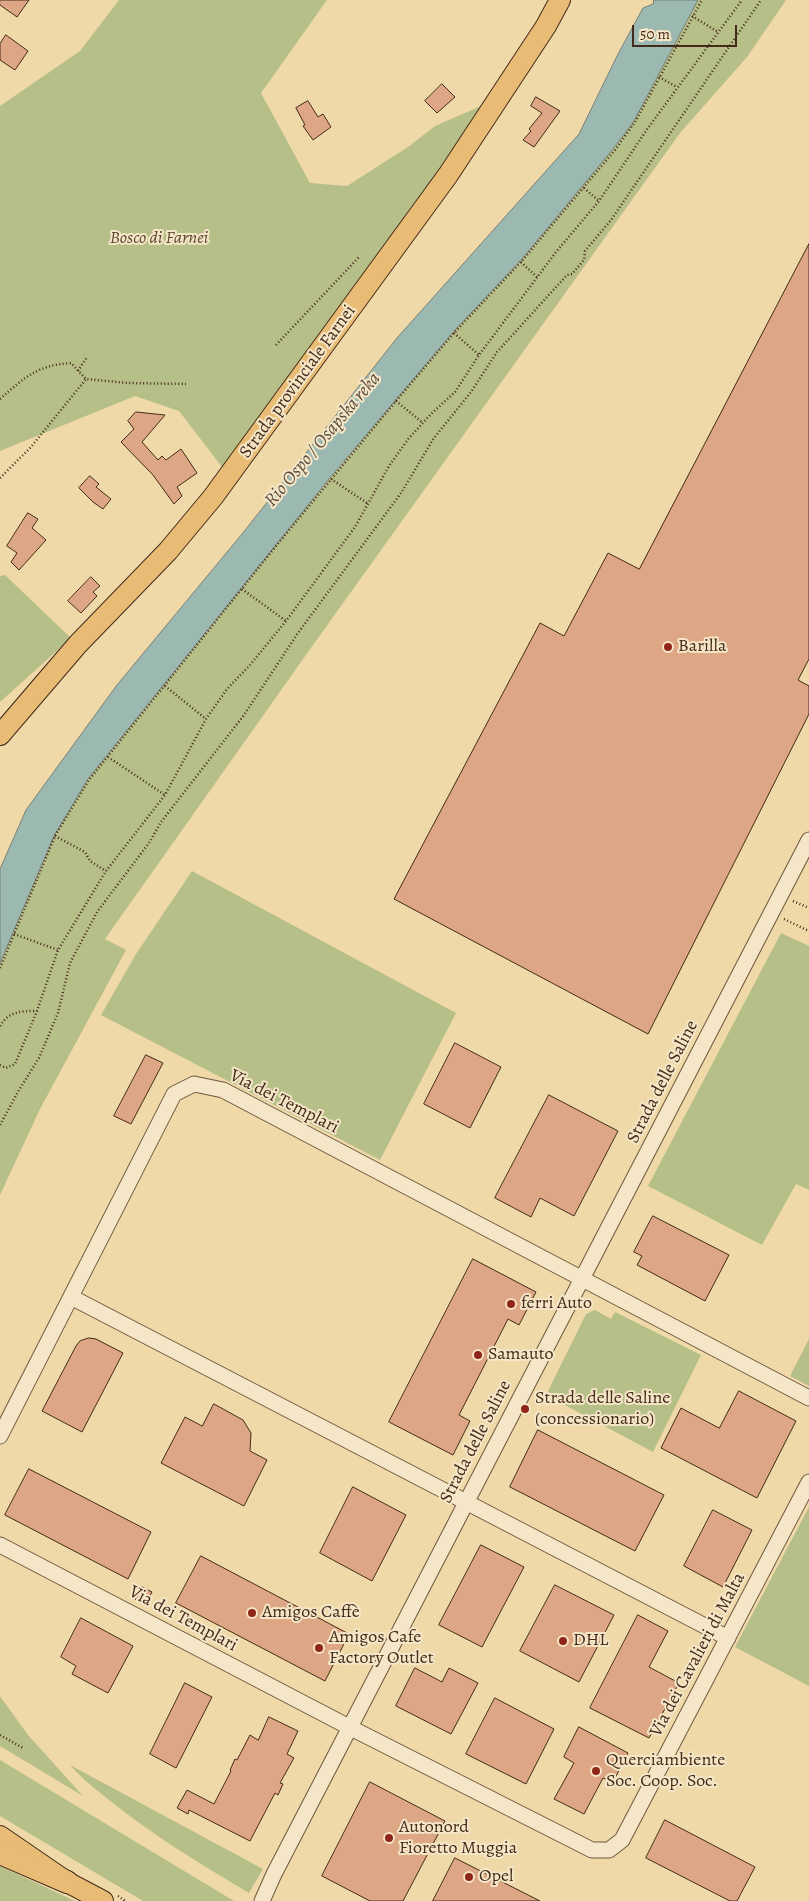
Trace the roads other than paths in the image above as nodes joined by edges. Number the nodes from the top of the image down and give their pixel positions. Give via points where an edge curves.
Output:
1 (560, 0) edge
2 (39, 688) junction
3 (0, 722) edge
4 (0, 735) edge
5 (809, 840) edge
6 (582, 1278) junction
7 (71, 1298) junction
8 (809, 1398) edge
9 (0, 1436) edge
10 (809, 1482) edge
11 (466, 1502) junction
12 (0, 1545) edge
13 (728, 1638) junction
14 (350, 1727) junction
15 (0, 1836) edge
16 (0, 1853) edge
17 (274, 1874) junction
18 (67, 1882) junction
19 (103, 1901) edge
20 (251, 1901) edge
21 (262, 1901) edge

1 - 2 main road, Strada provinciale Farnei via 448,176 213,497 168,551
2 - 3 street
2 - 4 main road, Strada provinciale Farnei
5 - 6 street, Strada delle Saline
6 - 7 street, Via dei Templari via 223,1090 194,1084 174,1094
6 - 8 street
6 - 11 street, Strada delle Saline
7 - 9 street, Via dei Templari
7 - 11 street
10 - 13 street, Via dei Cavalieri di Malta
11 - 13 street
11 - 14 street, Strada delle Saline
12 - 14 street, Via dei Templari
13 - 14 street, Via dei Cavalieri di Malta via 622,1840 609,1850 592,1850
14 - 17 street, Strada delle Saline
15 - 18 main road
16 - 18 highway
17 - 20 street, Strada delle Saline
17 - 21 street, Strada delle Saline
18 - 19 main road

